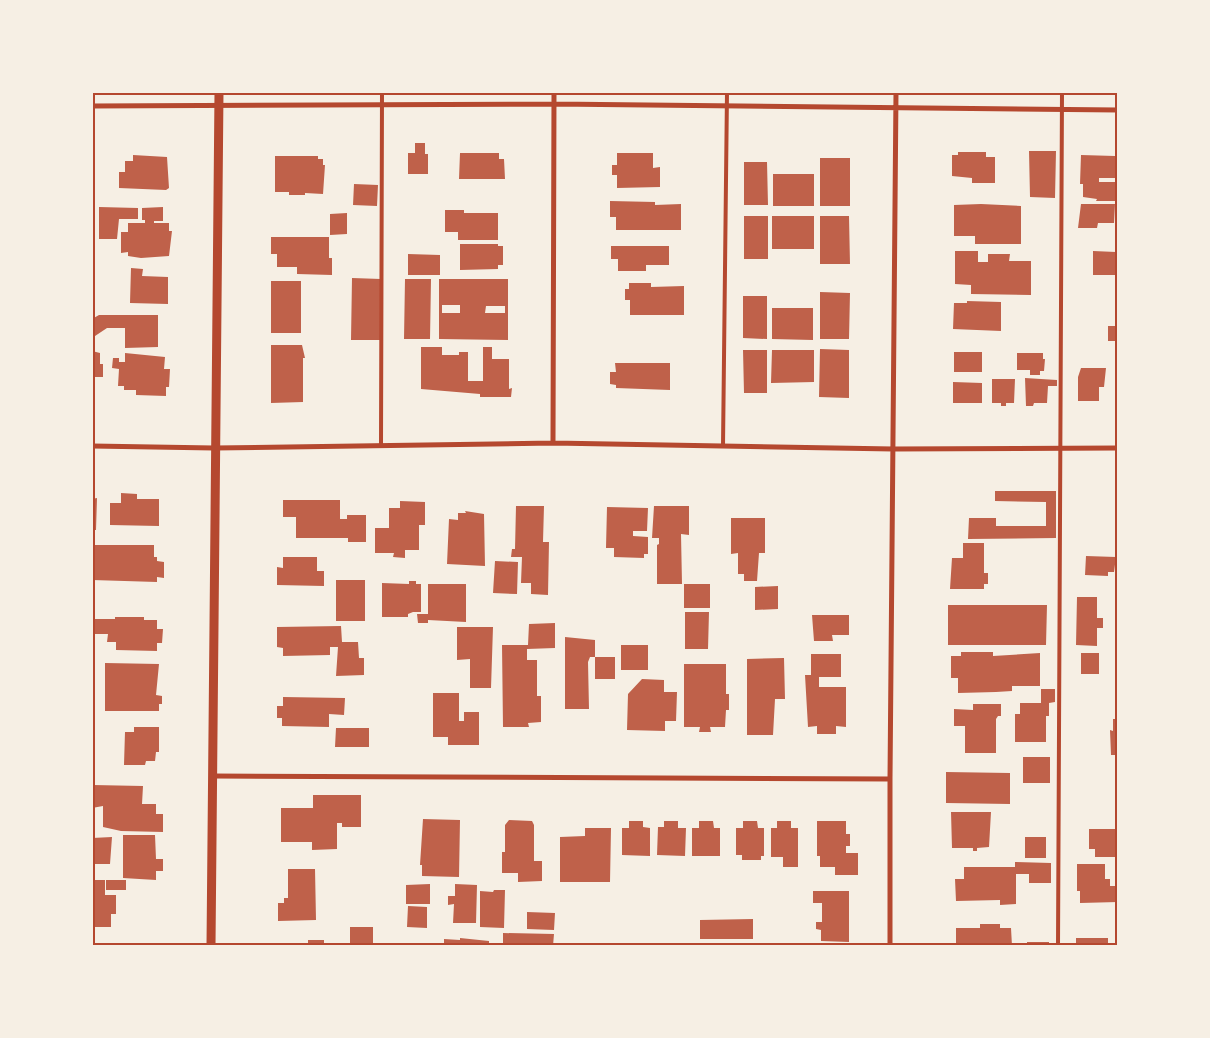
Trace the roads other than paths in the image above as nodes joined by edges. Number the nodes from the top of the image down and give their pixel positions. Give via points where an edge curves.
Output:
1 (219, 92) edge
2 (382, 92) edge
3 (554, 92) edge
4 (727, 92) edge
5 (896, 92) edge
6 (1062, 92) edge
7 (554, 104) junction
8 (382, 105) junction
9 (92, 106) edge
10 (727, 106) junction
11 (219, 107) junction
12 (896, 108) junction
13 (1062, 109) junction
14 (1118, 110) edge
15 (553, 443) junction
16 (92, 446) edge
17 (381, 446) junction
18 (723, 446) junction
19 (214, 448) junction
20 (1060, 448) junction
21 (1118, 448) edge
22 (893, 449) junction
23 (213, 776) junction
24 (890, 778) junction
25 (211, 946) edge
26 (890, 946) edge
27 (1058, 946) edge

1 - 11 street
2 - 8 lane
3 - 7 street
4 - 10 lane
5 - 12 street
6 - 13 lane
7 - 8 street
7 - 10 street
7 - 15 street
8 - 11 street
8 - 17 lane
9 - 11 street
10 - 12 street
10 - 18 lane
11 - 19 street
12 - 13 street
12 - 22 street
13 - 14 street
13 - 20 lane
15 - 17 street
15 - 18 street
16 - 19 street
17 - 19 street
18 - 22 street
19 - 23 street
20 - 21 street
20 - 22 street
20 - 27 lane
22 - 24 street
23 - 24 street
23 - 25 street
24 - 26 street

